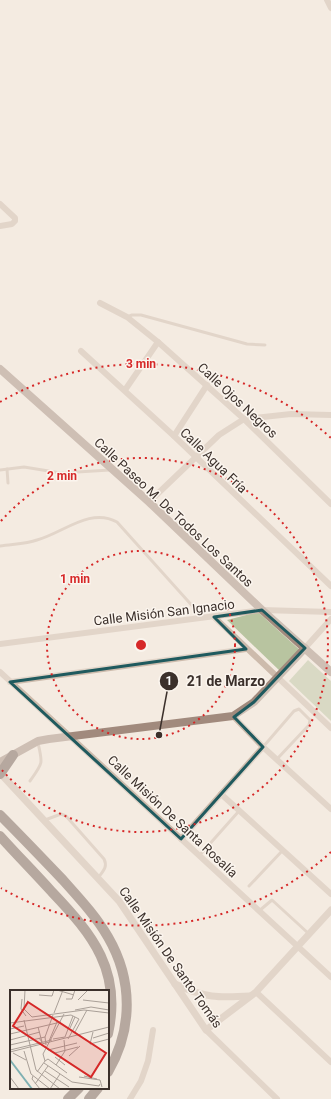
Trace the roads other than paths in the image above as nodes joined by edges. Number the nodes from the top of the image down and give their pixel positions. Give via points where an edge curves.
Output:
1 (327, 0) edge
2 (331, 8) edge
3 (0, 204) edge
4 (0, 226) edge
5 (100, 303) dead end
6 (127, 317) junction
7 (158, 342) junction
8 (266, 345) dead end
9 (81, 351) dead end
10 (0, 369) edge
11 (207, 385) junction
12 (125, 390) junction
13 (331, 415) edge
14 (244, 419) junction
15 (174, 436) junction
16 (195, 457) junction
17 (7, 469) junction
18 (112, 469) junction
19 (0, 470) edge
20 (8, 484) dead end
21 (149, 502) junction
22 (331, 504) edge
23 (0, 546) edge
24 (331, 586) edge
25 (262, 610) junction
26 (331, 612) edge
27 (214, 617) junction
28 (200, 619) junction
29 (331, 619) edge
30 (0, 644) edge
31 (304, 648) junction
32 (246, 649) junction
33 (0, 672) edge
34 (331, 672) edge
35 (276, 678) junction
36 (10, 682) junction
37 (233, 716) junction
38 (331, 728) edge
39 (69, 736) junction
40 (38, 741) junction
41 (263, 747) junction
42 (13, 755) junction
43 (277, 759) junction
44 (0, 762) edge
45 (0, 774) edge
46 (30, 781) dead end
47 (221, 794) junction
48 (331, 809) edge
49 (239, 810) junction
50 (0, 814) edge
51 (44, 820) junction
52 (0, 836) edge
53 (181, 839) junction
54 (283, 850) junction
55 (198, 856) junction
56 (98, 878) junction
57 (249, 886) dead end
58 (331, 894) edge
59 (331, 910) edge
60 (259, 911) junction
61 (309, 934) junction
62 (298, 946) junction
63 (331, 977) edge
64 (174, 983) junction
65 (253, 994) junction
66 (109, 1027) edge
67 (153, 1030) dead end
68 (206, 1030) junction
69 (331, 1062) edge
70 (109, 1070) edge
71 (78, 1089) edge
72 (97, 1089) edge
73 (68, 1099) edge
74 (89, 1099) edge
75 (130, 1099) edge
76 (277, 1099) edge

1 - 2 street
3 - 4 street via 16,222
5 - 6 street, Calle Ojos Negros
6 - 7 street, Calle Ojos Negros
6 - 8 lane via 141,315 247,344
7 - 11 street, Calle Ojos Negros
7 - 12 street
9 - 12 street, Calle Agua Fría
10 - 18 main road, Calle Paseo M. De Todos Los Santos
11 - 14 street, Calle Ojos Negros
11 - 15 street
12 - 15 street, Calle Agua Fría
13 - 14 street via 291,414
14 - 16 street via 219,435
14 - 22 street, Calle Ojos Negros
15 - 16 street, Calle Agua Fría
16 - 21 street
16 - 24 street, Calle Agua Fría
17 - 18 lane via 24,467 60,473
17 - 19 lane
17 - 20 lane
18 - 21 main road, Calle Paseo M. De Todos Los Santos
21 - 25 main road, Calle Paseo M. De Todos Los Santos
23 - 28 lane via 37,540 76,522 103,517 110,519 117,522 196,610
25 - 26 street, Calle Misión San Ignacio
25 - 27 street, Calle Misión San Ignacio
25 - 31 main road, Calle Paseo M. De Todos Los Santos
27 - 28 street, Calle Misión San Ignacio
27 - 32 street
28 - 30 street, Calle Misión San Ignacio
29 - 31 street
31 - 34 main road, Calle Paseo M. De Todos Los Santos
31 - 35 main road
32 - 35 street
32 - 36 street
33 - 36 street, Calle Misión De Santa Rosalía
35 - 37 main road via 254,702
35 - 38 street
36 - 39 street, Calle Misión De Santa Rosalía
37 - 39 main road
37 - 41 street
39 - 40 main road
39 - 53 street, Calle Misión De Santa Rosalía
40 - 42 main road
40 - 46 lane via 41,766
41 - 43 street
41 - 43 lane via 299,709 310,720 309,725
41 - 47 street
42 - 44 main road
42 - 45 highway
43 - 48 street
45 - 51 street, Calle Misión De Santo Tomás
47 - 49 street
47 - 53 street
49 - 54 street
49 - 55 lane
50 - 70 highway via 89,909 116,951 127,987 127,1018 120,1046
51 - 56 street, Calle Misión De Santo Tomás
51 - 56 lane via 62,814 66,816 104,859 105,868
52 - 66 highway via 72,912 95,943 109,980
53 - 55 street, Calle Misión De Santa Rosalía
54 - 57 lane
54 - 58 street
55 - 60 street, Calle Misión De Santa Rosalía
56 - 64 street, Calle Misión De Santo Tomás via 119,901
59 - 61 street
60 - 61 lane via 272,900
60 - 62 street, Calle Misión De Santa Rosalía
61 - 62 street
62 - 63 street, Calle Misión De Santa Rosalía
62 - 65 street
64 - 65 street via 190,991 213,997
64 - 68 street, Calle Misión De Santo Tomás
65 - 68 street
65 - 69 street
67 - 75 street via 148,1062 141,1081
68 - 76 street, Calle Misión De Santo Tomás
71 - 73 highway
72 - 74 highway

